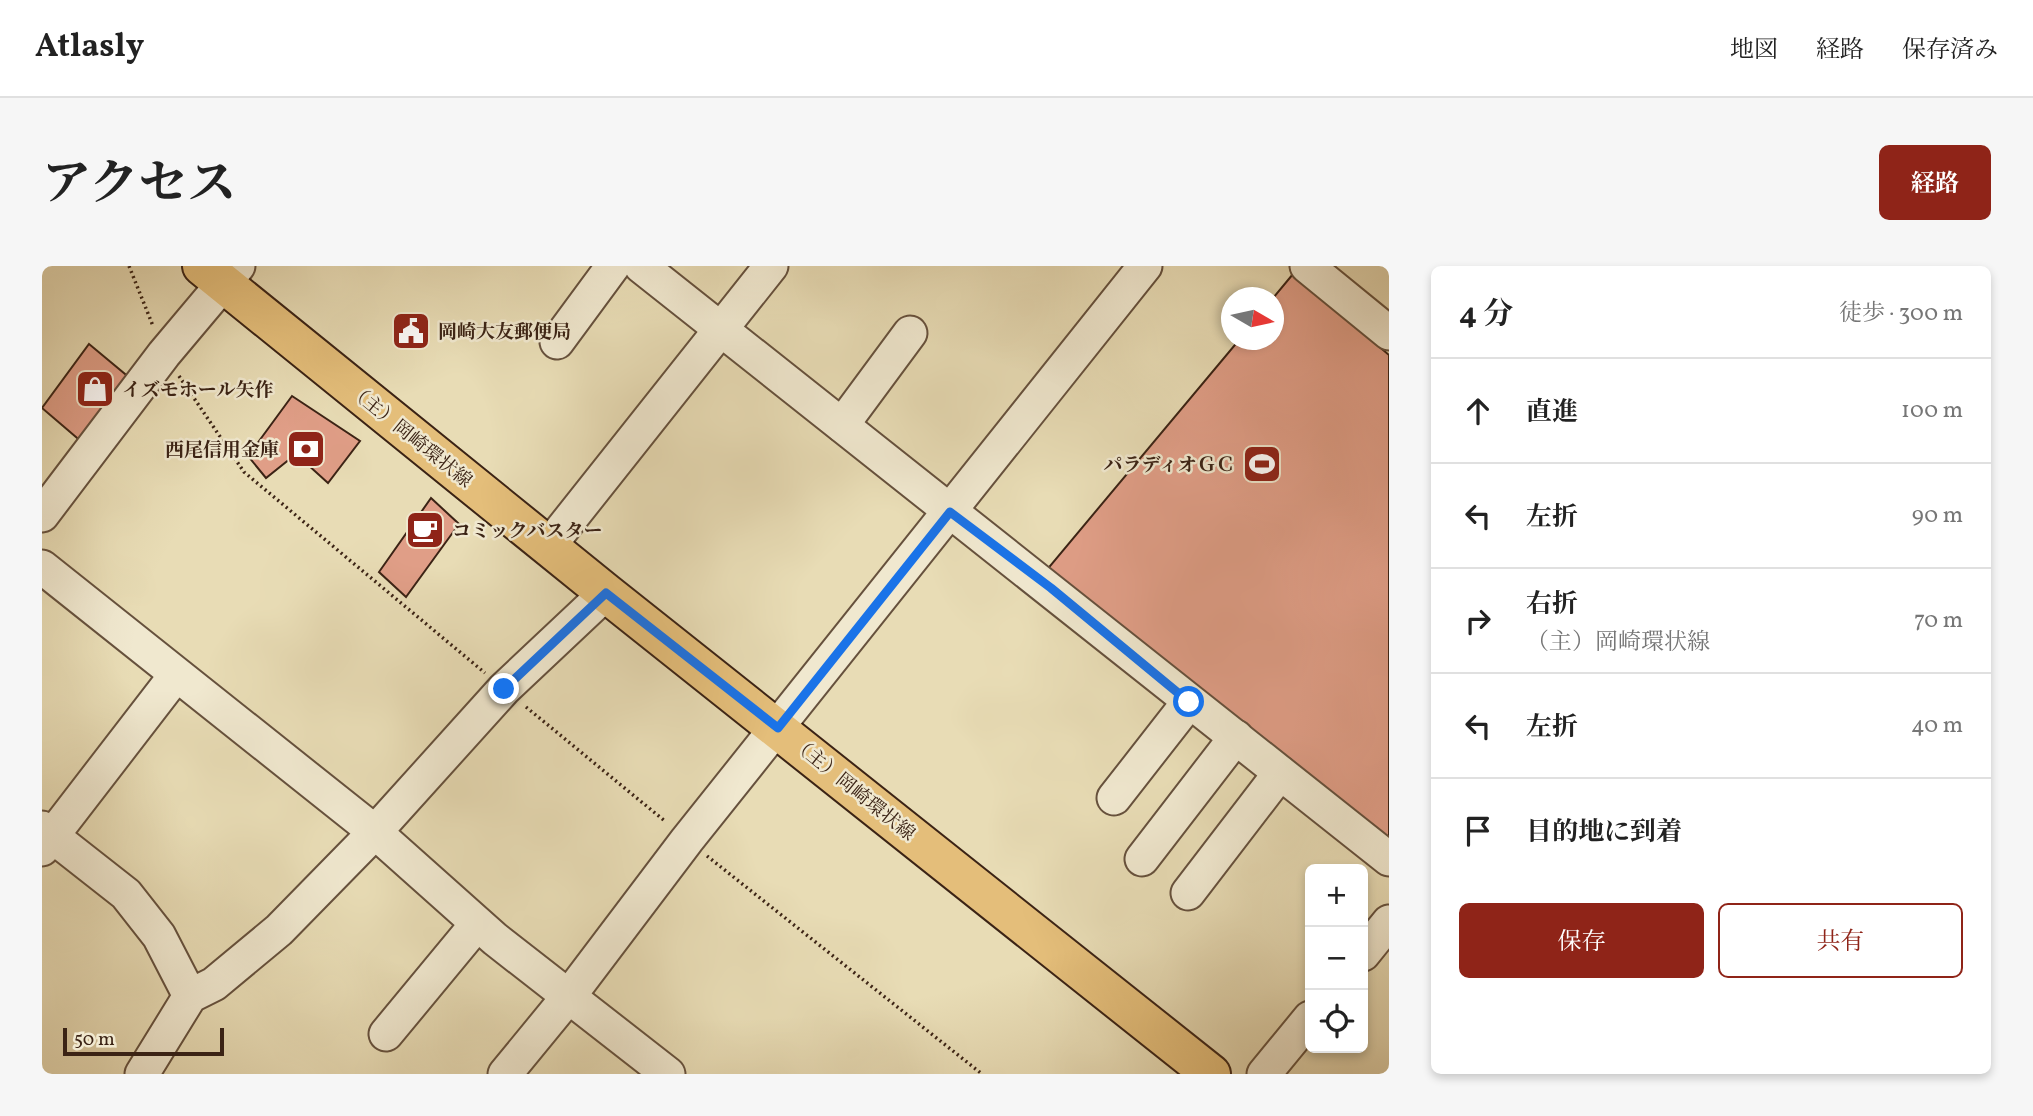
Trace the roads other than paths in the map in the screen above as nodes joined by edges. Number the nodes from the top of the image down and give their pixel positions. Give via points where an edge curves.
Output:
1 (613, 266) edge
2 (641, 266) edge
3 (771, 266) edge
4 (1145, 266) edge
5 (221, 272) edge
6 (1328, 272) edge
7 (722, 330) junction
8 (910, 333) dead end
9 (1389, 333) edge
10 (556, 342) dead end
11 (842, 425) junction
12 (950, 512) junction
13 (42, 515) edge
14 (548, 547) junction
15 (42, 567) edge
16 (606, 593) junction
17 (176, 675) junction
18 (1189, 702) junction
19 (778, 728) junction
20 (1236, 737) junction
21 (1280, 773) junction
22 (1114, 798) dead end
23 (374, 832) junction
24 (45, 838) edge
25 (1142, 859) dead end
26 (1389, 859) edge
27 (1188, 893) dead end
28 (1389, 922) edge
29 (477, 924) junction
30 (1368, 948) edge
31 (190, 996) junction
32 (569, 996) junction
33 (1305, 1024) edge
34 (386, 1034) dead end
35 (142, 1074) edge
36 (505, 1074) edge
37 (668, 1074) edge
38 (1211, 1074) edge
39 (1264, 1074) edge

1 - 10 street
2 - 7 street
3 - 7 street
4 - 12 street
5 - 13 street
5 - 14 main road, （主）岡崎環状線
6 - 9 street
7 - 11 street
7 - 14 street
8 - 11 street
11 - 12 street
12 - 18 street
12 - 19 street
14 - 16 main road, （主）岡崎環状線
15 - 17 street
16 - 19 main road, （主）岡崎環状線
16 - 23 street via 504,689
17 - 23 street
17 - 24 street
18 - 20 street
18 - 22 street
19 - 32 street
19 - 38 main road, （主）岡崎環状線
20 - 21 street
20 - 25 street
21 - 26 street
21 - 27 street
23 - 29 street
23 - 31 street via 279,930 214,984
24 - 31 street via 126,894 159,936
28 - 30 street
29 - 32 street
29 - 34 street
31 - 35 street
32 - 36 street
32 - 37 street
33 - 39 street

